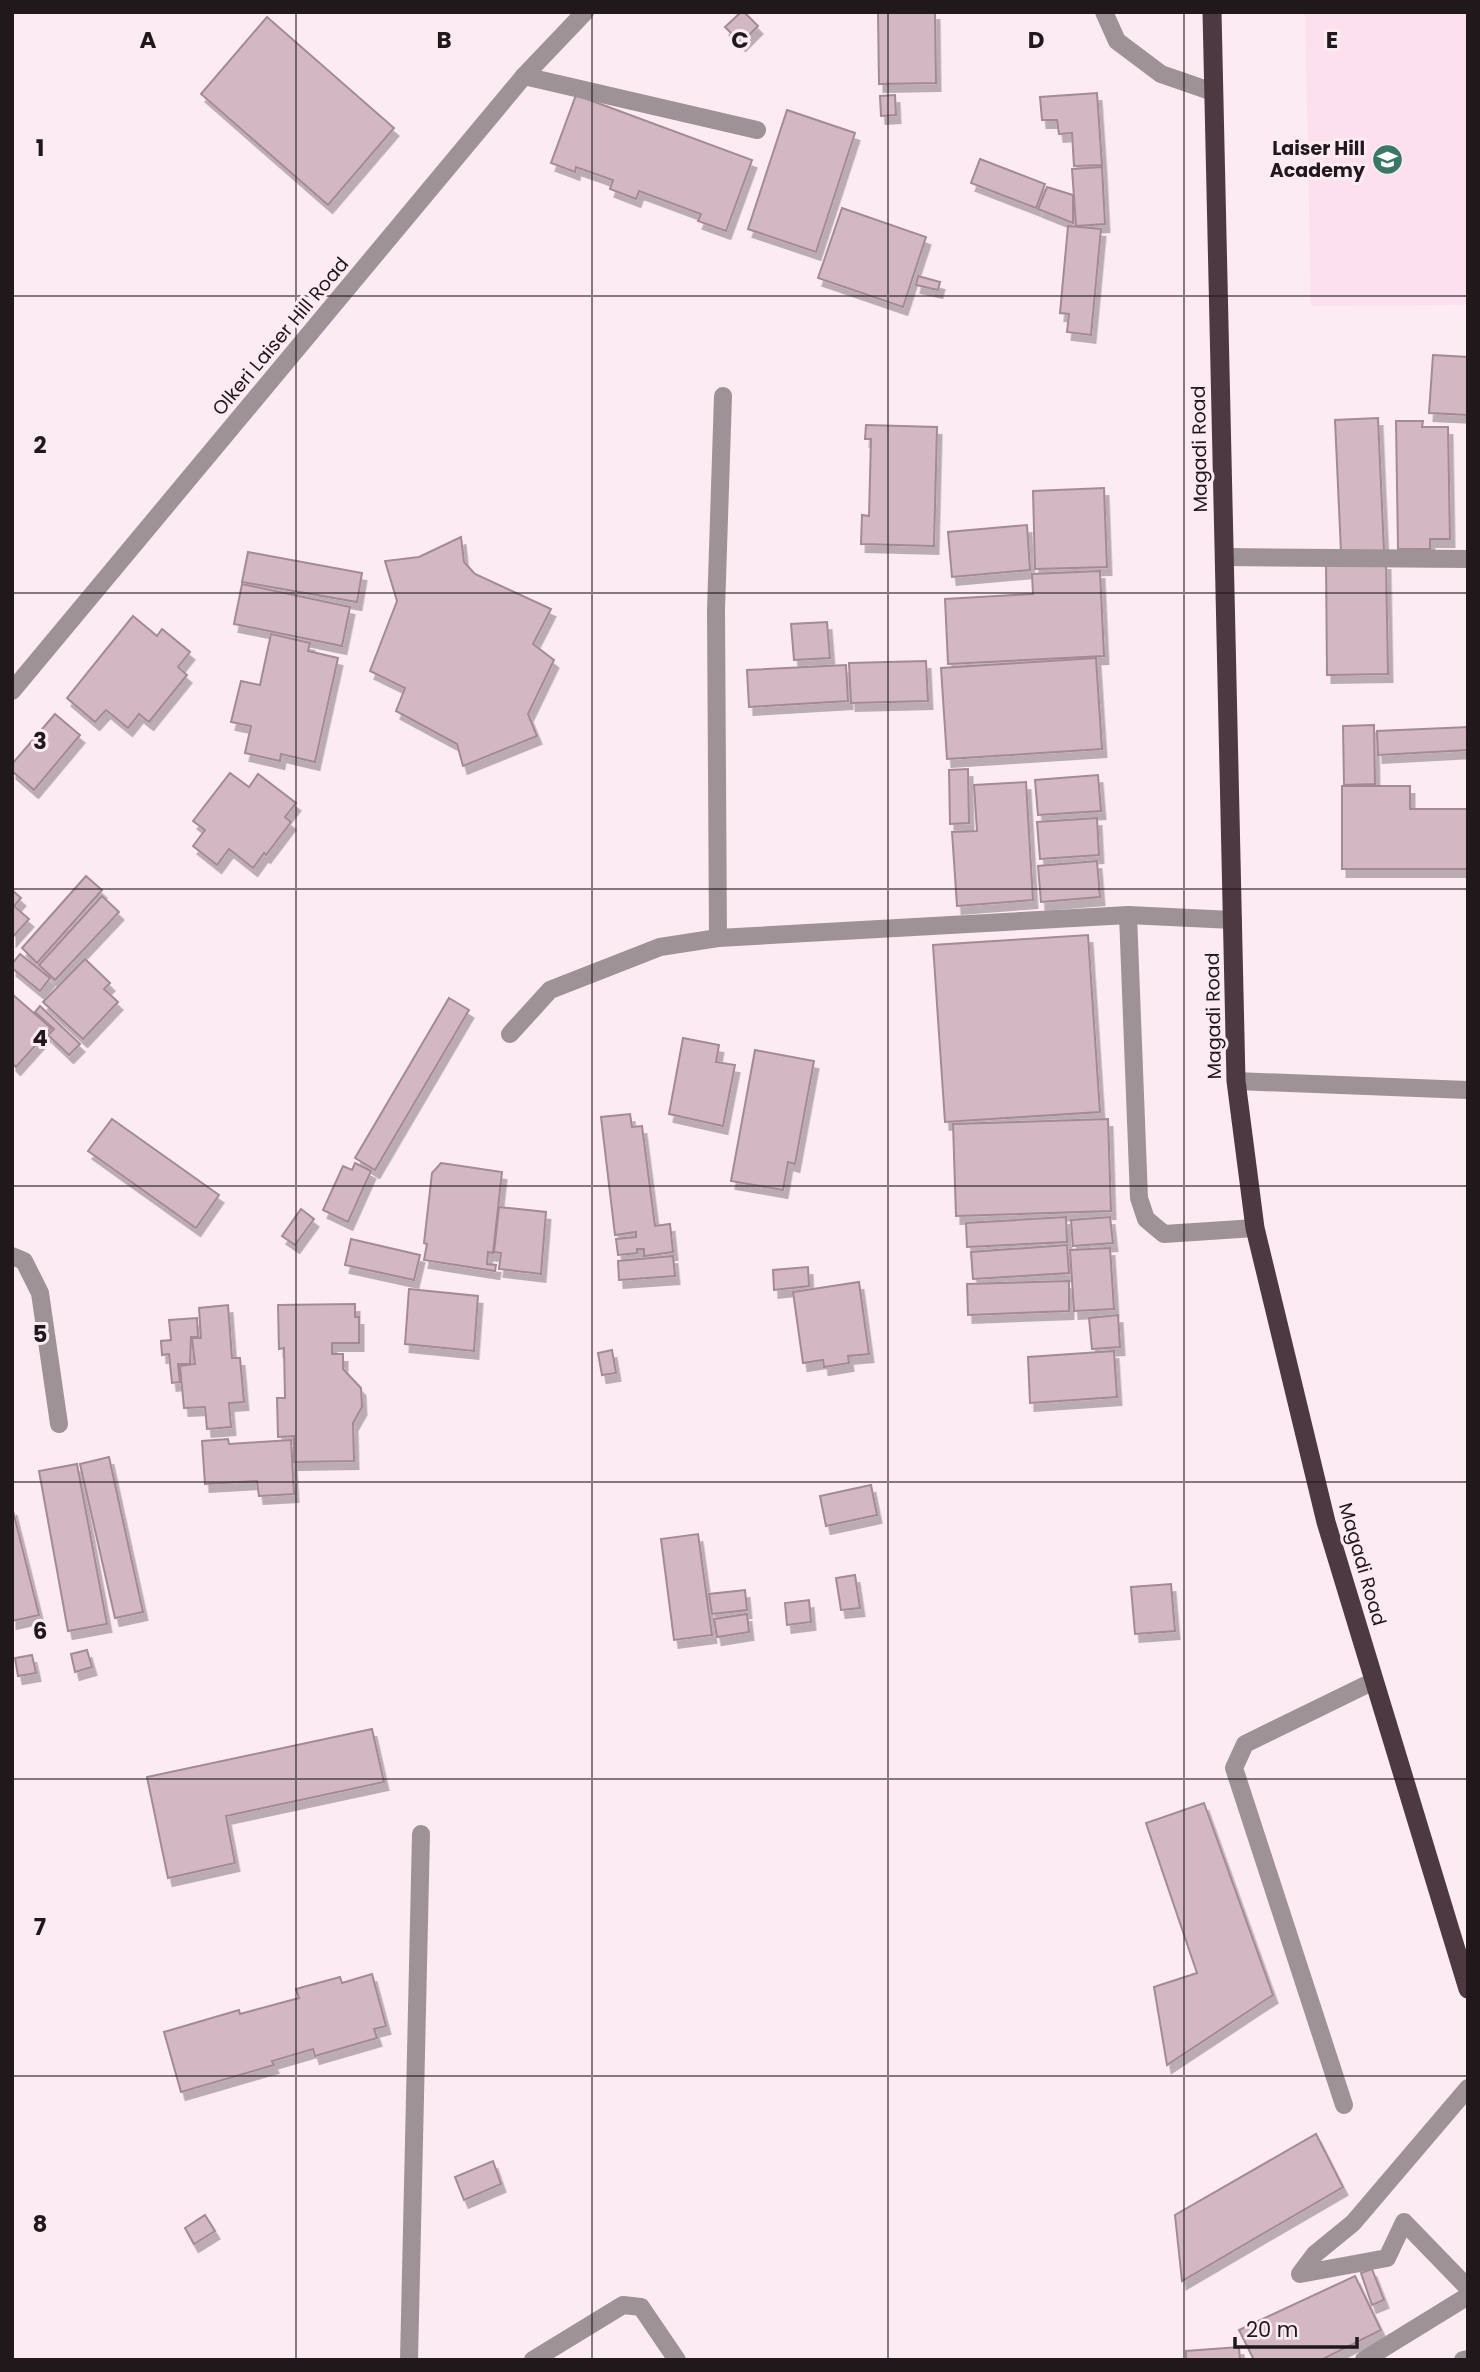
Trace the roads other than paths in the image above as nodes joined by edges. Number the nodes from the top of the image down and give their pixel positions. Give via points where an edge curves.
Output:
1 (585, 12) edge
2 (1104, 12) edge
3 (1212, 12) edge
4 (524, 76) junction
5 (1213, 92) junction
6 (757, 130) dead end
7 (723, 396) dead end
8 (1224, 557) junction
9 (1468, 559) edge
10 (12, 691) edge
11 (1128, 915) junction
12 (1233, 920) junction
13 (718, 938) junction
14 (510, 1034) dead end
15 (1236, 1081) junction
16 (1468, 1090) edge
17 (1255, 1228) junction
18 (12, 1256) edge
19 (59, 1424) dead end
20 (1374, 1681) junction
21 (421, 1834) dead end
22 (1462, 1953) edge
23 (1468, 1989) edge
24 (1468, 2088) edge
25 (1344, 2105) dead end
26 (1468, 2288) edge
27 (1468, 2296) edge
28 (409, 2360) edge
29 (534, 2360) edge
30 (677, 2360) edge
31 (1364, 2360) edge

1 - 4 street, Olkeri Laiser Hill Road
2 - 5 street via 1117,41 1161,74
3 - 5 highway, Magadi Road
4 - 6 street
4 - 10 street, Olkeri Laiser Hill Road
5 - 8 highway, Magadi Road
7 - 13 street via 716,610
8 - 9 street
8 - 12 highway, Magadi Road
11 - 12 street
11 - 13 street
11 - 17 street via 1139,1198 1146,1219 1164,1234
12 - 15 highway, Magadi Road
13 - 14 street via 660,947 550,990
15 - 16 street
15 - 17 highway, Magadi Road
17 - 20 highway, Magadi Road via 1326,1522
18 - 19 street via 24,1261 40,1293
20 - 22 highway, Magadi Road
20 - 25 street via 1245,1744 1234,1768
21 - 28 street
22 - 23 highway, Magadi Road
24 - 26 street via 1353,2223 1315,2254 1300,2274 1387,2258 1404,2222
27 - 31 street
29 - 30 street via 623,2305 640,2307

